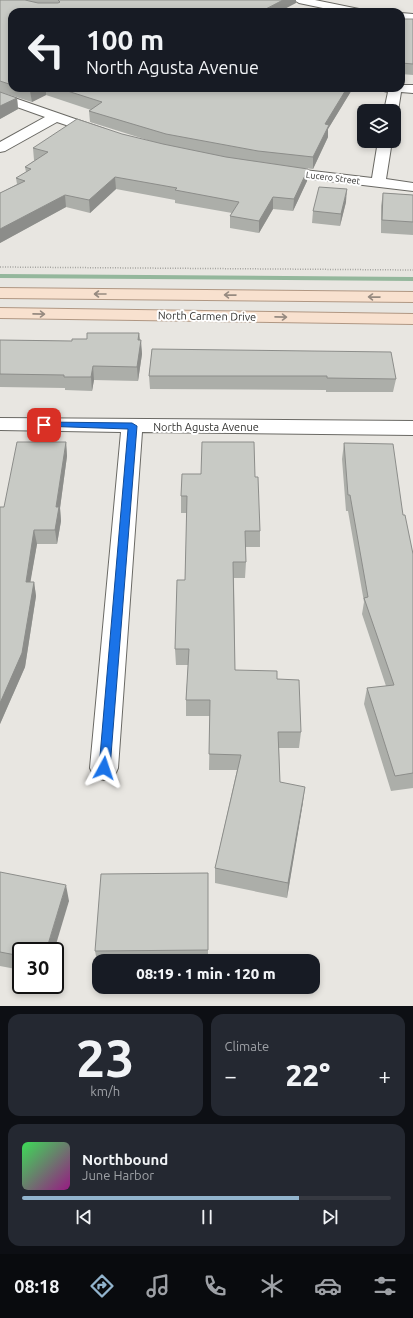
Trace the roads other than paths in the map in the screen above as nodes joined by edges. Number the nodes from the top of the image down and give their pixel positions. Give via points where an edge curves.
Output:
1 (299, 0) edge
2 (350, 0) edge
3 (331, 7) junction
4 (337, 8) edge
5 (394, 92) edge
6 (0, 97) edge
7 (392, 104) edge
8 (56, 117) junction
9 (111, 136) edge
10 (0, 148) edge
11 (385, 148) edge
12 (264, 169) edge
13 (378, 184) junction
14 (413, 187) edge
15 (0, 293) edge
16 (413, 297) edge
17 (0, 313) edge
18 (413, 319) edge
19 (0, 424) edge
20 (132, 426) junction
21 (413, 428) edge
22 (104, 768) dead end

1 - 3 street
2 - 3 street
3 - 4 street
5 - 7 street
6 - 8 street
8 - 9 street
8 - 10 street
11 - 13 street
12 - 13 street, Lucero Street
13 - 14 street, Lucero Street
16 -> 15 main road, North Carmen Drive
17 -> 18 main road, North Carmen Drive
19 - 20 street, North Agusta Avenue
20 - 21 street, North Agusta Avenue
20 - 22 street

